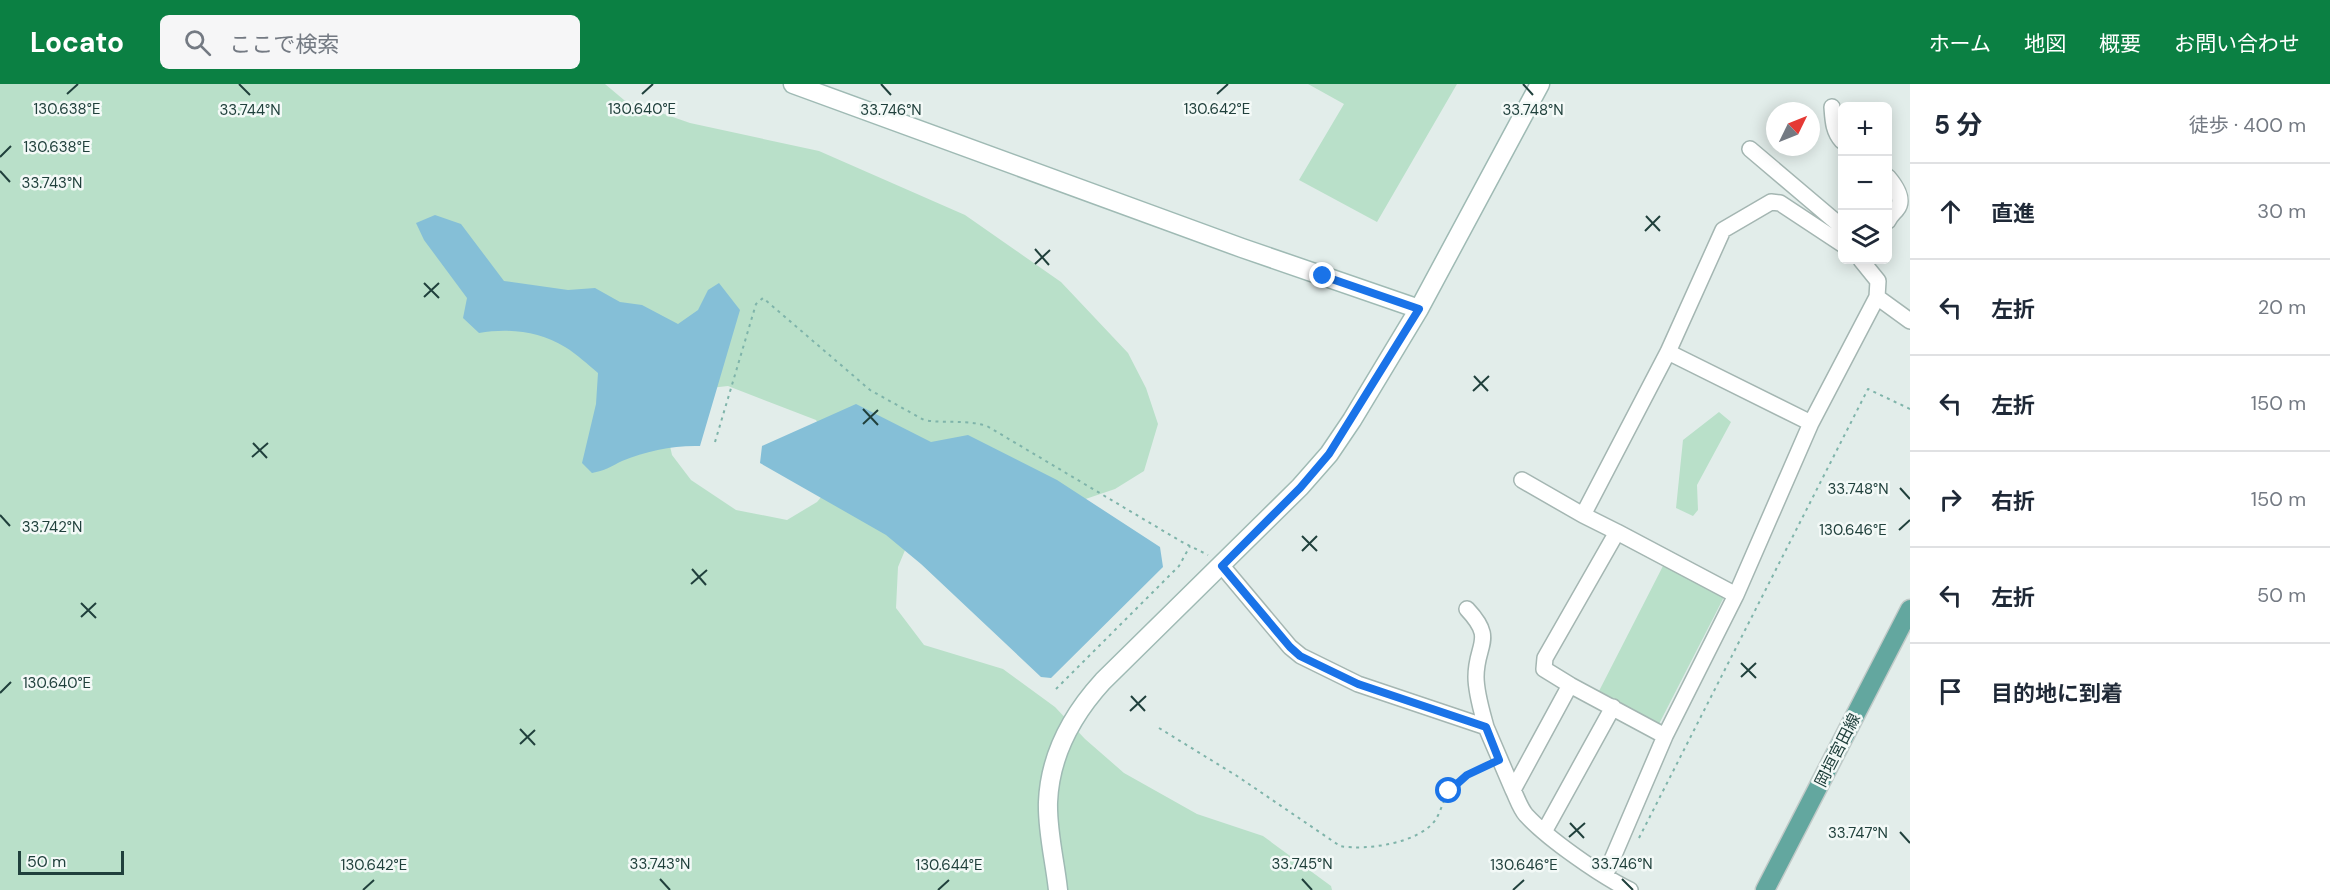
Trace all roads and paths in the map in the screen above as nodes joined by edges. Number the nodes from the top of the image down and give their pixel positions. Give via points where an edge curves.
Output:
1 (793, 84) edge
2 (1540, 84) edge
3 (1832, 107) dead end
4 (1838, 135) edge
5 (1750, 149) dead end
6 (1892, 182) edge
7 (1892, 215) edge
8 (1838, 224) edge
9 (1838, 241) edge
10 (1867, 264) edge
11 (1877, 297) junction
12 (1419, 309) junction
13 (1910, 321) edge
14 (1668, 352) junction
15 (1910, 409) edge
16 (1810, 423) junction
17 (716, 442) dead end
18 (1522, 480) dead end
19 (1584, 515) junction
20 (1617, 532) junction
21 (1190, 546) junction
22 (1222, 566) junction
23 (1736, 595) junction
24 (1467, 609) dead end
25 (1910, 609) edge
26 (1570, 685) junction
27 (1056, 689) dead end
28 (1613, 708) junction
29 (1486, 727) junction
30 (1159, 728) dead end
31 (1665, 736) junction
32 (1499, 760) junction
33 (1513, 790) junction
34 (1544, 832) junction
35 (1636, 842) dead end
36 (1605, 876) junction
37 (1058, 890) edge
38 (1630, 890) edge
39 (1765, 890) edge

1 - 12 street
2 - 12 street
3 - 4 street
5 - 8 street
6 - 7 street via 1900,198
9 - 14 street via 1780,202 1771,202 1723,230
10 - 11 street via 1878,281
11 - 13 street
11 - 16 street
12 - 22 street via 1329,454
14 - 16 street
14 - 19 street
15 - 35 path via 1868,389
16 - 23 street
17 - 21 path via 756,304 763,298 870,390 924,420 970,421 987,426
18 - 19 street
19 - 20 street
20 - 23 street
20 - 26 street via 1545,658 1544,669
21 - 22 path via 1215,558
21 - 27 path via 1179,566
22 - 29 street via 1300,656 1358,684
22 - 37 street via 1103,681 1066,731 1054,760 1048,803
23 - 31 street
24 - 29 street via 1484,633 1476,677
25 - 39 main road, 岡垣宮田線
26 - 28 street
26 - 33 street
28 - 31 street
28 - 34 street
29 - 32 street
30 - 32 path via 1340,846 1350,848 1380,846 1424,830 1435,821 1449,791 1467,775
31 - 36 street
32 - 33 street
33 - 34 street via 1524,813
34 - 36 street
36 - 38 street

